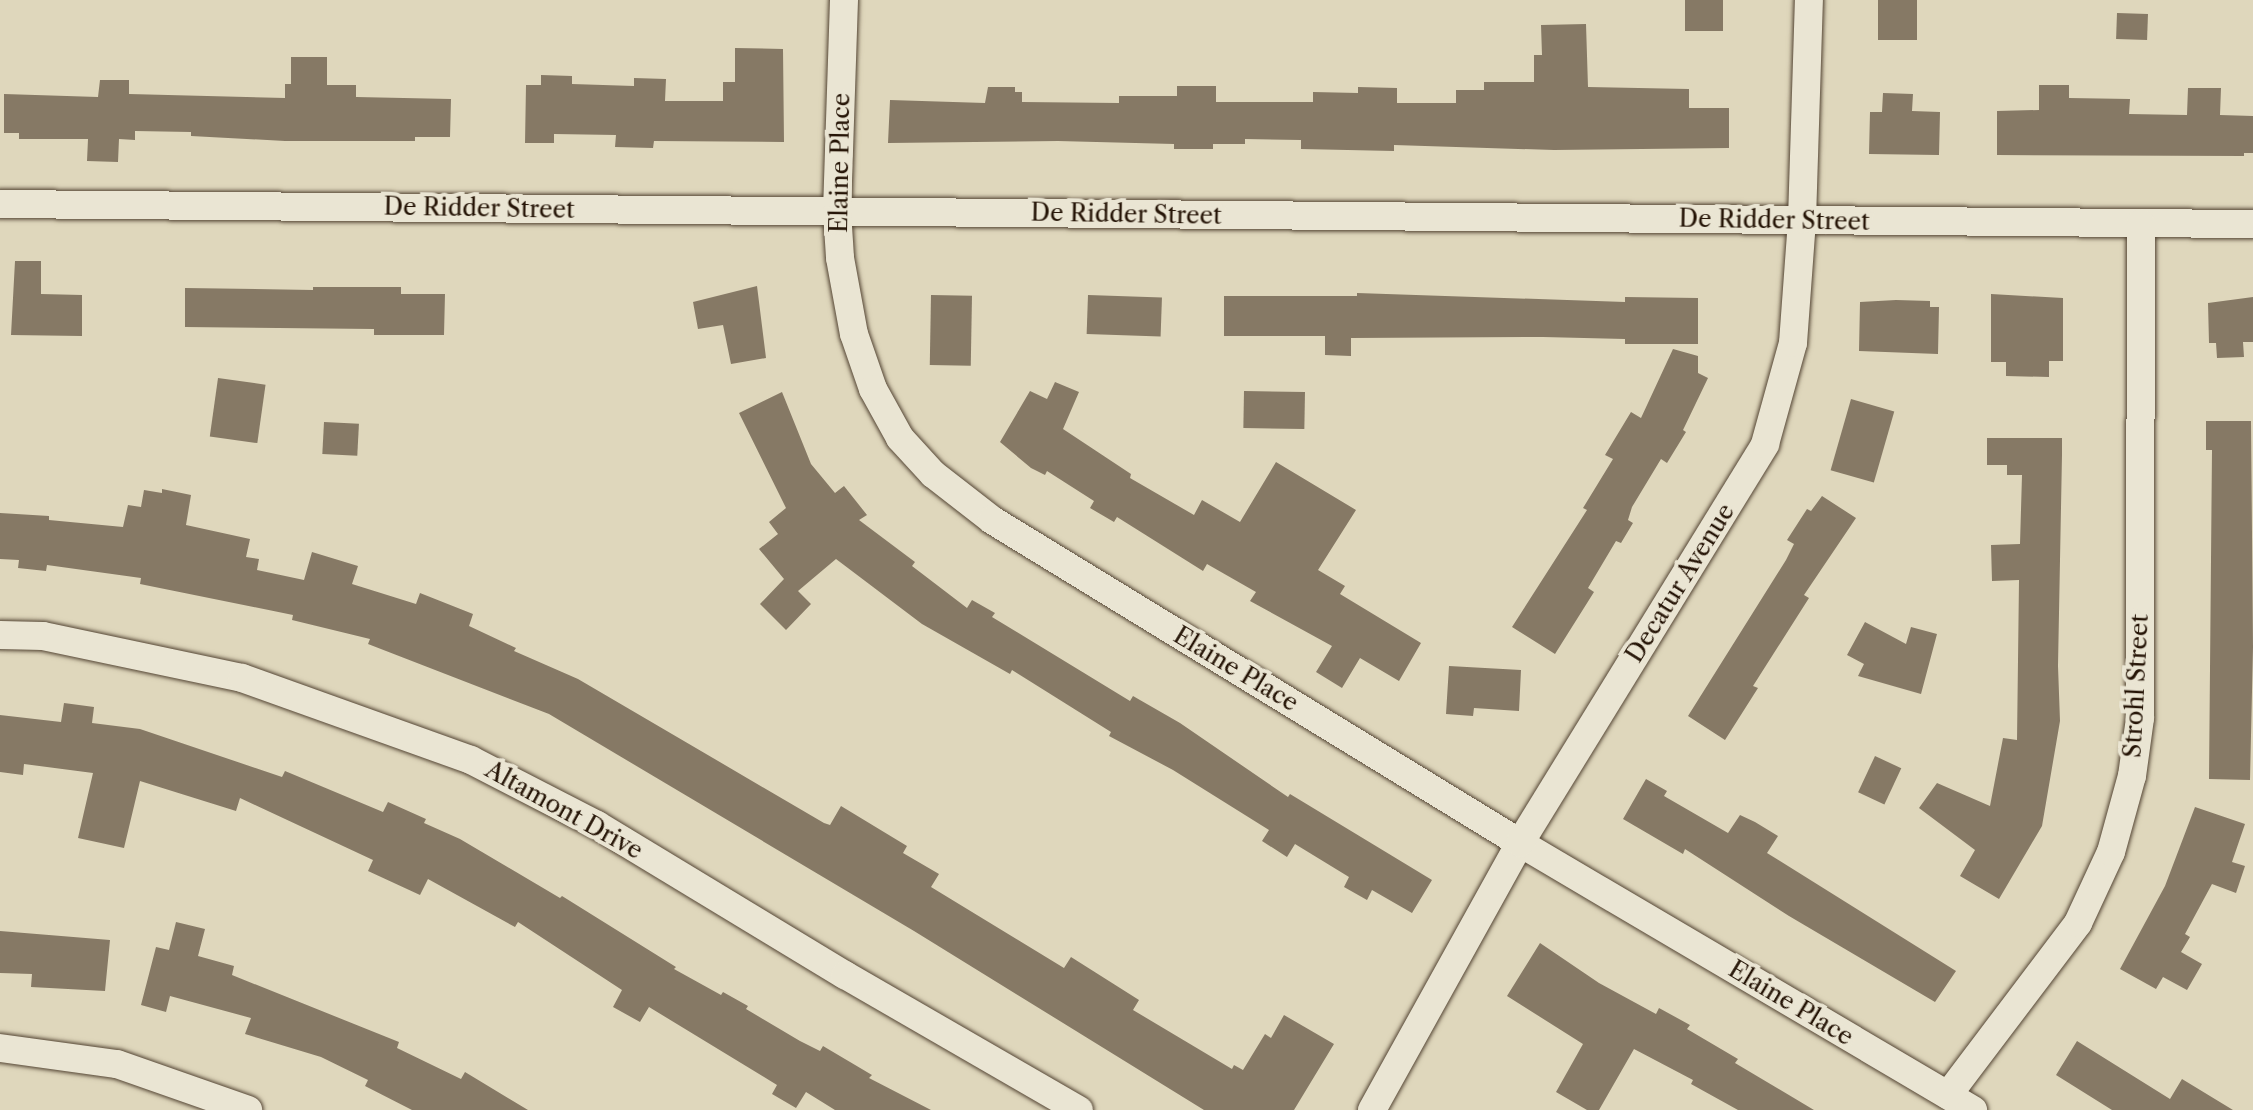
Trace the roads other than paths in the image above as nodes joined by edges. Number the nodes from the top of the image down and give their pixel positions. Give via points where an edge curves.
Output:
1 (844, 0) edge
2 (1809, 0) edge
3 (0, 204) edge
4 (837, 211) junction
5 (1802, 220) junction
6 (2141, 223) junction
7 (2253, 224) edge
8 (0, 635) edge
9 (1520, 843) junction
10 (0, 1048) edge
11 (1948, 1095) junction
12 (248, 1110) edge
13 (1079, 1110) edge
14 (1372, 1110) edge
15 (1973, 1110) edge

1 - 4 street, Elaine Place
2 - 5 street, Decatur Avenue
3 - 4 street, De Ridder Street
4 - 5 street, De Ridder Street
4 - 9 street, Elaine Place via 854,334 873,389 900,438 933,474 992,520
5 - 6 street, De Ridder Street
5 - 9 street, Decatur Avenue via 1793,343 1765,444
6 - 7 street, De Ridder Street
6 - 11 street, Strohl Street via 2140,718 2132,776 2111,852 2078,923
8 - 13 street, Altamont Drive via 43,636 242,678 471,760 597,825
9 - 11 street, Elaine Place
9 - 14 street, Decatur Avenue
10 - 12 street via 117,1064
11 - 15 street, Elaine Place

